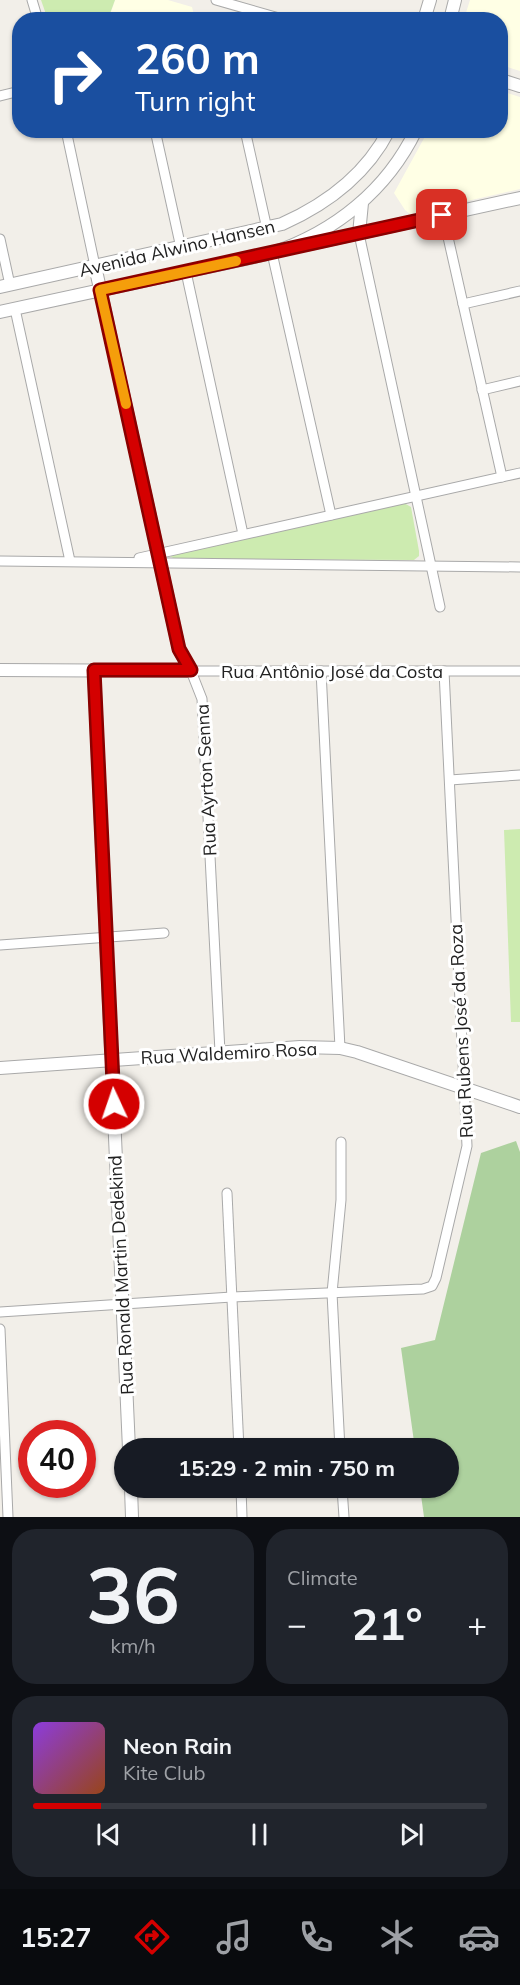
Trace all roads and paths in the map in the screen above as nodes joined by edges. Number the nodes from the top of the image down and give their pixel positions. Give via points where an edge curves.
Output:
1 (216, 0) edge
2 (253, 12) edge
3 (68, 138) edge
4 (157, 138) edge
5 (247, 138) edge
6 (384, 138) edge
7 (411, 138) edge
8 (520, 198) edge
9 (362, 203) junction
10 (442, 215) junction
11 (267, 229) junction
12 (359, 234) junction
13 (0, 239) edge
14 (181, 248) junction
15 (272, 253) junction
16 (95, 266) junction
17 (186, 272) junction
18 (5, 286) edge
19 (100, 290) junction
20 (520, 291) edge
21 (463, 304) junction
22 (15, 309) junction
23 (0, 312) edge
24 (520, 381) edge
25 (482, 390) junction
26 (520, 473) edge
27 (502, 477) junction
28 (416, 496) junction
29 (331, 515) junction
30 (243, 534) junction
31 (159, 557) junction
32 (0, 561) edge
33 (70, 561) junction
34 (430, 565) junction
35 (520, 567) edge
36 (440, 607) dead end
37 (0, 670) edge
38 (94, 670) junction
39 (191, 670) junction
40 (321, 671) junction
41 (444, 671) junction
42 (520, 671) edge
43 (520, 775) edge
44 (450, 780) junction
45 (164, 933) dead end
46 (106, 938) junction
47 (0, 945) edge
48 (340, 1048) junction
49 (220, 1052) junction
50 (112, 1060) junction
51 (0, 1068) edge
52 (465, 1090) junction
53 (520, 1107) edge
54 (341, 1142) dead end
55 (227, 1193) dead end
56 (332, 1293) junction
57 (232, 1297) junction
58 (123, 1304) junction
59 (0, 1312) edge
60 (0, 1329) edge
61 (129, 1438) edge
62 (238, 1438) edge
63 (339, 1438) edge
64 (131, 1498) edge
65 (241, 1498) edge
66 (343, 1498) edge
67 (8, 1517) edge
68 (132, 1517) edge
69 (242, 1517) edge
70 (344, 1517) edge

1 - 2 street
3 - 16 street, Rua Ayrton Senna
4 - 14 street
5 - 11 street
6 - 11 street, Avenida Alwino Hansen via 372,158 333,197
7 - 9 street, Avenida Alwino Hansen via 399,160
8 - 10 street
9 - 12 street
9 - 15 street, Avenida Alwino Hansen via 313,237
10 - 12 street
10 - 21 street
11 - 14 street, Avenida Alwino Hansen
12 - 15 street
12 - 28 street
13 - 18 street
14 - 16 street, Avenida Alwino Hansen
15 - 17 street, Avenida Alwino Hansen
15 - 29 street
16 - 18 street, Avenida Alwino Hansen
16 - 19 street, Rua Ayrton Senna
17 - 19 street, Avenida Alwino Hansen
17 - 30 street
19 - 22 street, Avenida Alwino Hansen
19 - 31 street, Rua Ayrton Senna
20 - 21 street
21 - 25 street
22 - 23 street, Avenida Alwino Hansen
22 - 33 street
24 - 25 street
25 - 27 street
26 - 27 street
27 - 28 street
28 - 29 street
28 - 34 street
29 - 30 street
30 - 31 street
31 - 33 street
31 - 34 street
31 - 39 street, Rua Ayrton Senna via 179,649
32 - 33 street
34 - 35 street
34 - 36 street
37 - 38 street, Rua Antônio José da Costa
38 - 39 street, Rua Antônio José da Costa
38 - 46 street, Rua Ronald Martin Dedekind
39 - 40 street, Rua Antônio José da Costa
39 - 49 street, Rua Ayrton Senna via 202,699
40 - 41 street, Rua Antônio José da Costa
40 - 48 street
41 - 42 street, Rua Antônio José da Costa
41 - 44 street, Rua Rubens José da Roza
43 - 44 street
44 - 52 street, Rua Rubens José da Roza
45 - 46 street
46 - 47 street
46 - 50 street, Rua Ronald Martin Dedekind
48 - 49 street, Rua Waldemiro Rosa
48 - 52 street, Rua Waldemiro Rosa
49 - 50 street, Rua Waldemiro Rosa
50 - 51 street, Rua Waldemiro Rosa
50 - 58 street, Rua Ronald Martin Dedekind
52 - 53 street, Rua Waldemiro Rosa
52 - 56 street, Rua Rubens José da Roza via 466,1156 432,1286
54 - 56 street via 341,1200
55 - 57 street
56 - 57 street
56 - 63 street
57 - 58 street
57 - 62 street
58 - 59 street
58 - 61 street, Rua Ronald Martin Dedekind
60 - 67 street
64 - 68 street
65 - 69 street
66 - 70 street

